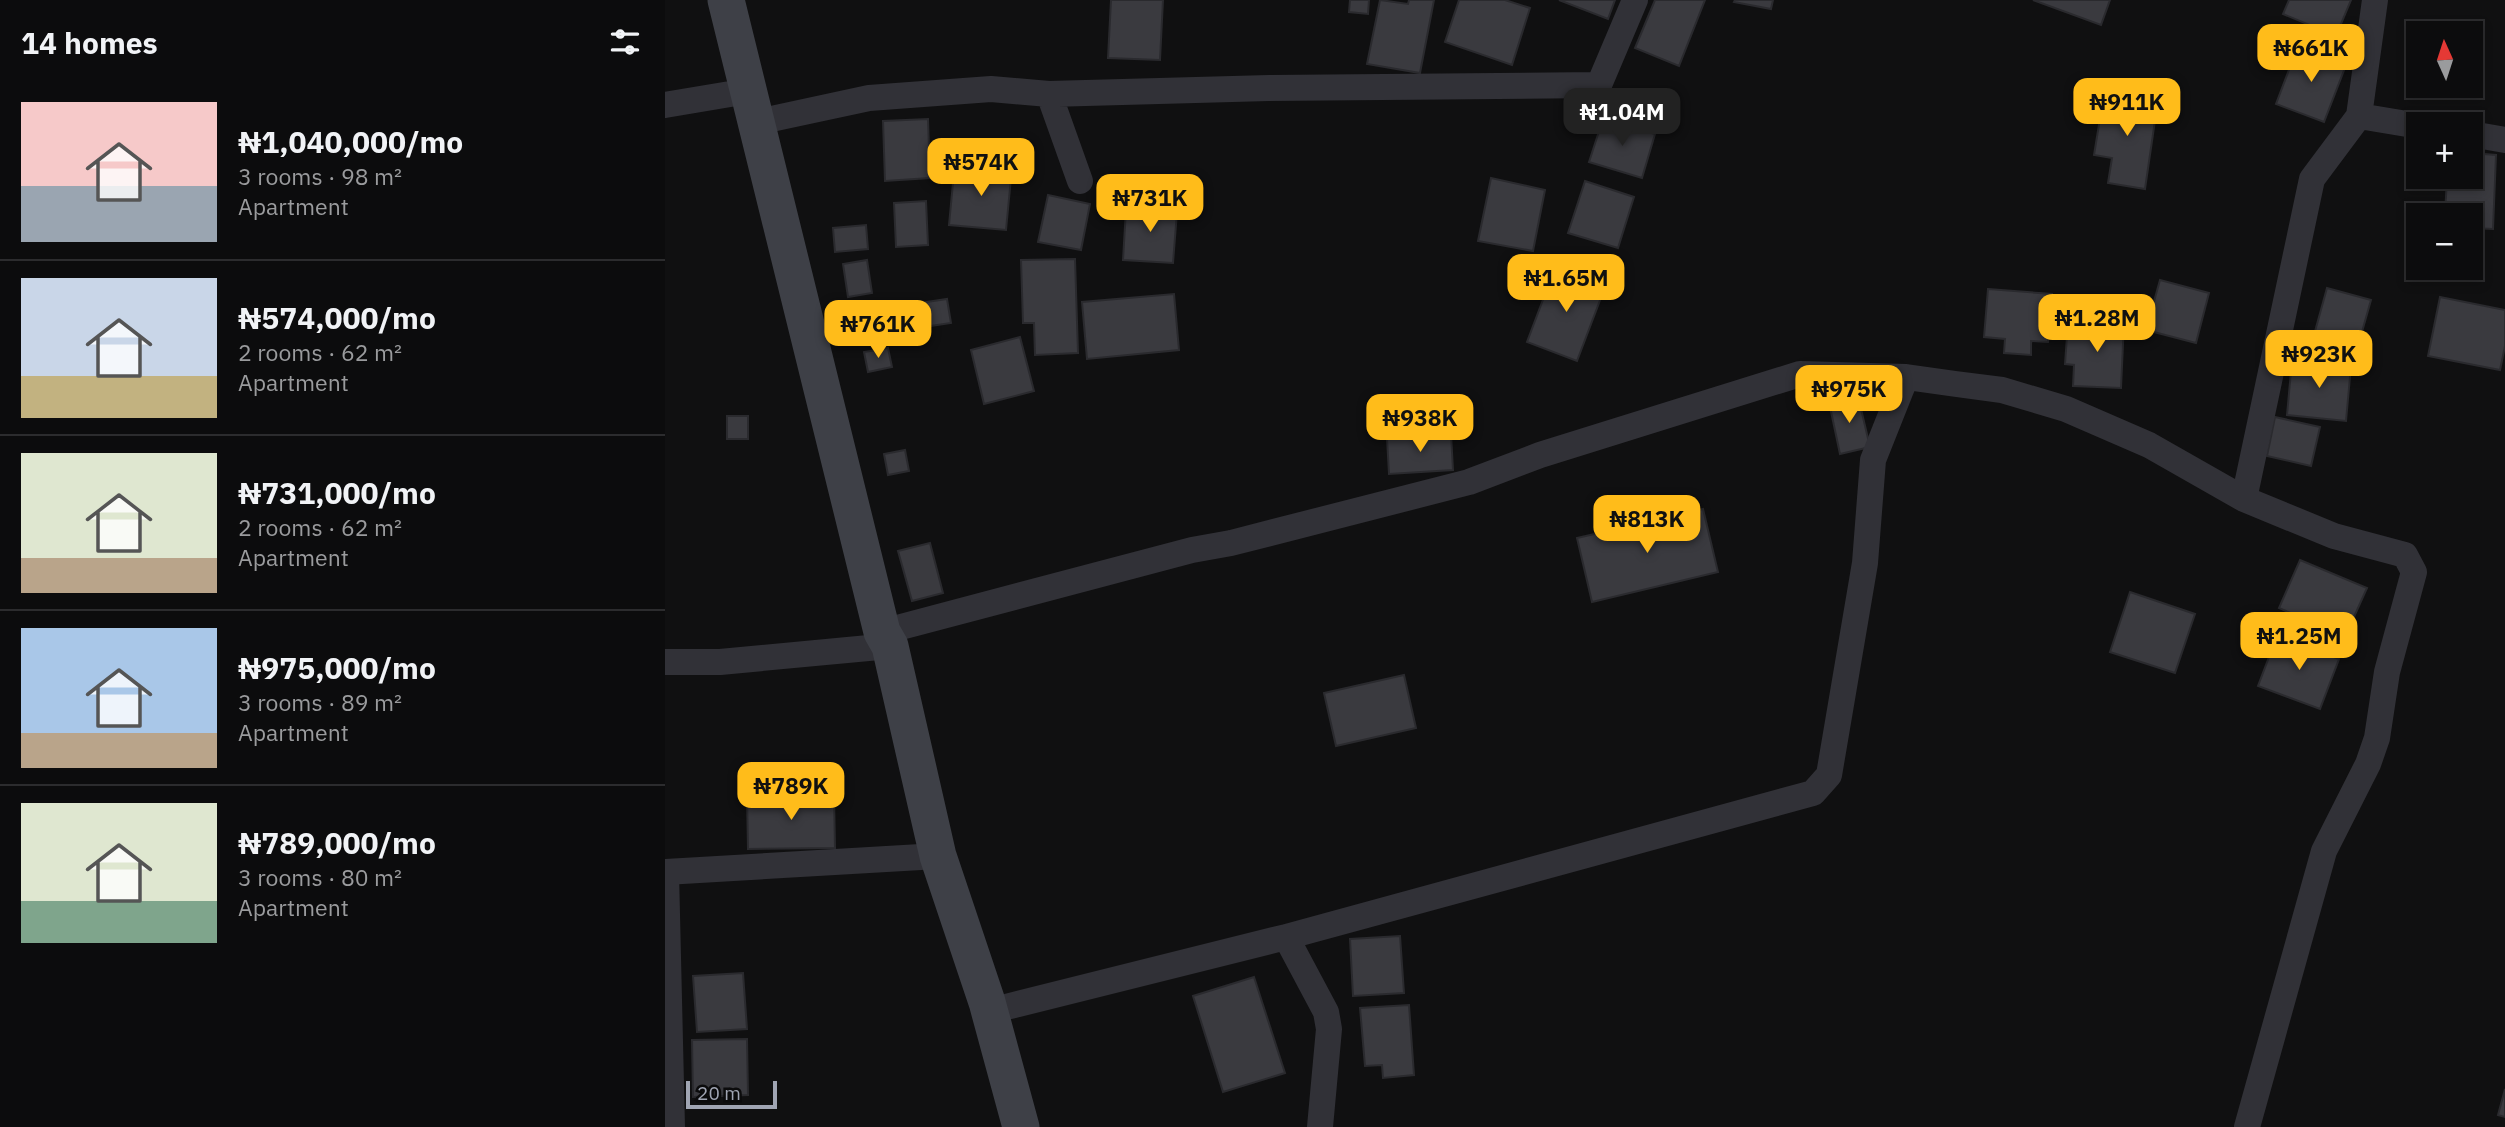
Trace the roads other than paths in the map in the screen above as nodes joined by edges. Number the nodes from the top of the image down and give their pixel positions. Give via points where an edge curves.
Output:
1 (726, 0) edge
2 (1635, 0) edge
3 (2375, 0) edge
4 (1049, 94) junction
5 (665, 105) edge
6 (752, 106) junction
7 (2359, 116) junction
8 (2406, 123) edge
9 (2483, 136) edge
10 (2505, 140) edge
11 (1080, 181) dead end
12 (1906, 377) junction
13 (2244, 499) junction
14 (886, 639) junction
15 (665, 662) edge
16 (938, 856) junction
17 (666, 872) edge
18 (1286, 937) junction
19 (990, 1011) junction
20 (672, 1127) edge
21 (1021, 1127) edge
22 (1319, 1127) edge
23 (2247, 1127) edge

1 - 6 main road
2 - 4 street via 1599,85
3 - 7 street
4 - 6 street via 991,89
4 - 11 street
5 - 6 street
6 - 14 main road
7 - 8 street
7 - 13 street via 2312,179
9 - 10 street
12 - 13 street via 2002,390 2066,409 2149,445
12 - 14 street via 1800,374 1469,482 1192,550
12 - 18 street via 1873,460 1865,563 1829,775 1813,793
13 - 23 street via 2334,536 2405,555 2414,572 2388,672 2377,738 2324,850
14 - 15 street via 720,662
14 - 16 main road
16 - 17 street
16 - 19 main road
17 - 20 street
18 - 19 street
18 - 22 street via 1326,1012 1329,1029
19 - 21 main road

